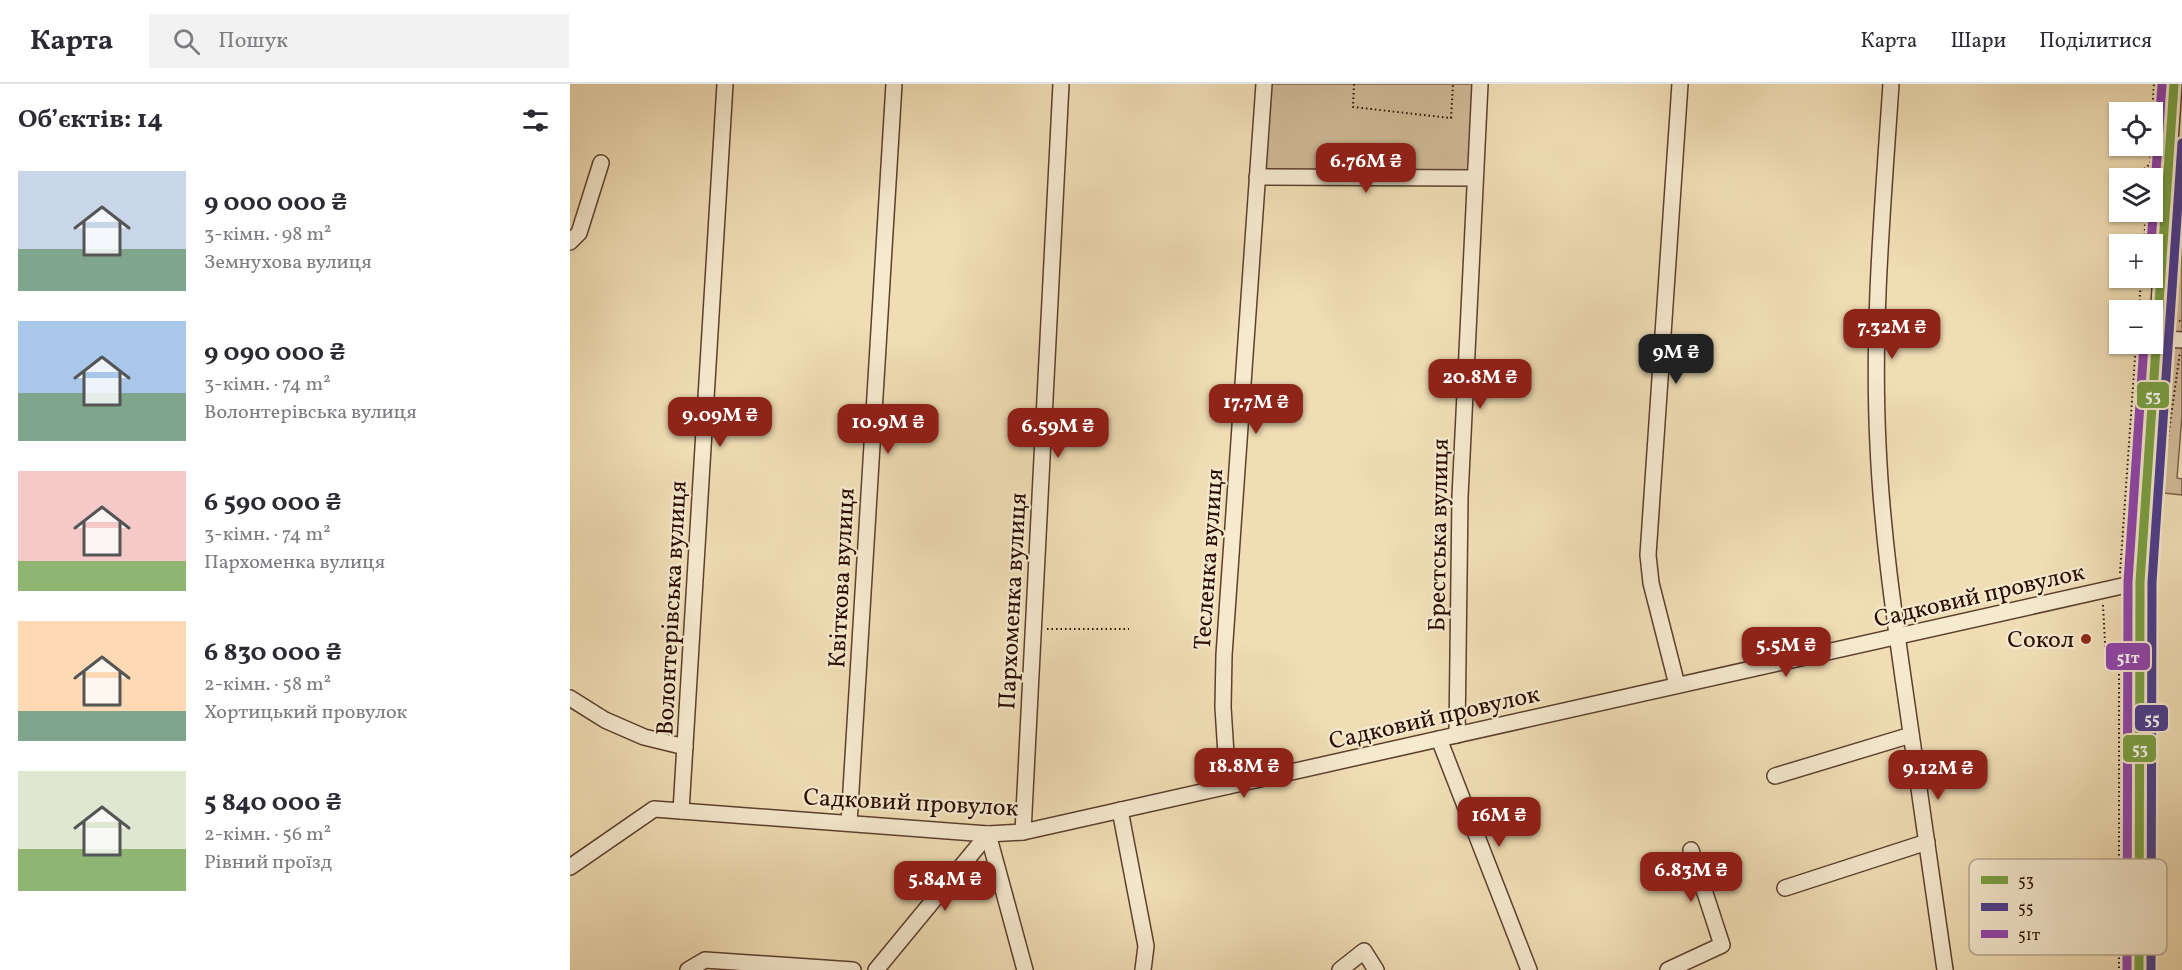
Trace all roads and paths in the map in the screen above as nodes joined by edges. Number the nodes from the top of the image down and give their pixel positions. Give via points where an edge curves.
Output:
1 (725, 84) edge
2 (894, 84) edge
3 (1060, 84) edge
4 (1264, 84) edge
5 (1354, 84) edge
6 (1454, 84) edge
7 (1480, 84) edge
8 (1680, 84) edge
9 (1891, 84) edge
10 (2154, 84) edge
11 (2165, 84) edge
12 (2174, 84) edge
13 (2153, 102) edge
14 (601, 163) dead end
15 (1257, 177) junction
16 (1475, 178) junction
17 (575, 238) edge
18 (2159, 300) edge
19 (2163, 339) edge
20 (2182, 340) edge
21 (2135, 354) edge
22 (2155, 354) edge
23 (2162, 485) dead end
24 (2120, 579) dead end
25 (2140, 582) junction
26 (2103, 603) dead end
27 (1129, 628) dead end
28 (1033, 629) junction
29 (1897, 636) junction
30 (1677, 685) junction
31 (570, 698) edge
32 (1457, 735) junction
33 (1911, 735) junction
34 (1439, 739) junction
35 (685, 747) junction
36 (1775, 776) dead end
37 (1228, 786) junction
38 (1120, 810) junction
39 (681, 811) junction
40 (849, 823) junction
41 (1023, 832) junction
42 (988, 834) junction
43 (1927, 842) junction
44 (1691, 850) dead end
45 (2119, 859) edge
46 (2139, 859) edge
47 (570, 867) edge
48 (1785, 888) dead end
49 (2139, 955) edge
50 (753, 967) edge
51 (688, 970) edge
52 (853, 970) edge
53 (876, 970) edge
54 (1025, 970) edge
55 (1143, 970) edge
56 (1340, 970) edge
57 (1376, 970) edge
58 (1529, 970) edge
59 (1668, 970) edge
60 (1945, 970) edge
61 (2139, 970) edge

1 - 35 street, Волонтерівська вулиця
2 - 40 street, Квіткова вулиця
3 - 28 street, Пархоменка вулиця
4 - 15 street, Тесленка вулиця
5 - 6 path via 1353,107 1451,118
7 - 16 street, Брестська вулиця
8 - 30 street via 1648,555 1651,583
9 - 29 street via 1877,279 1876,361 1883,521
10 - 13 path
11 - 12 street
12 - 18 street
14 - 17 street
15 - 16 street
15 - 37 street, Тесленка вулиця via 1224,655
16 - 32 street, Брестська вулиця via 1460,497
19 - 20 street
20 - 23 path
21 - 24 path
22 - 25 street
25 - 29 street, Садковий провулок
25 - 46 street
26 - 45 path via 2106,661 2119,662
27 - 28 path
28 - 41 street, Пархоменка вулиця
29 - 30 street, Садковий провулок
29 - 33 street
30 - 32 street, Садковий провулок
31 - 35 street via 605,720 644,737
32 - 34 street, Садковий провулок
33 - 36 street
33 - 43 street
34 - 37 street, Садковий провулок
34 - 58 street
35 - 39 street, Волонтерівська вулиця
37 - 38 street, Садковий провулок
38 - 41 street, Садковий провулок
38 - 55 street via 1146,946
39 - 40 street, Садковий провулок
39 - 47 street, Садковий провулок via 654,809
40 - 42 street, Садковий провулок
41 - 42 street, Садковий провулок
42 - 53 street
42 - 54 street
43 - 48 street
43 - 60 street
44 - 59 street via 1722,945
49 - 61 street
50 - 51 street via 705,960
50 - 52 street
56 - 57 street via 1364,951

